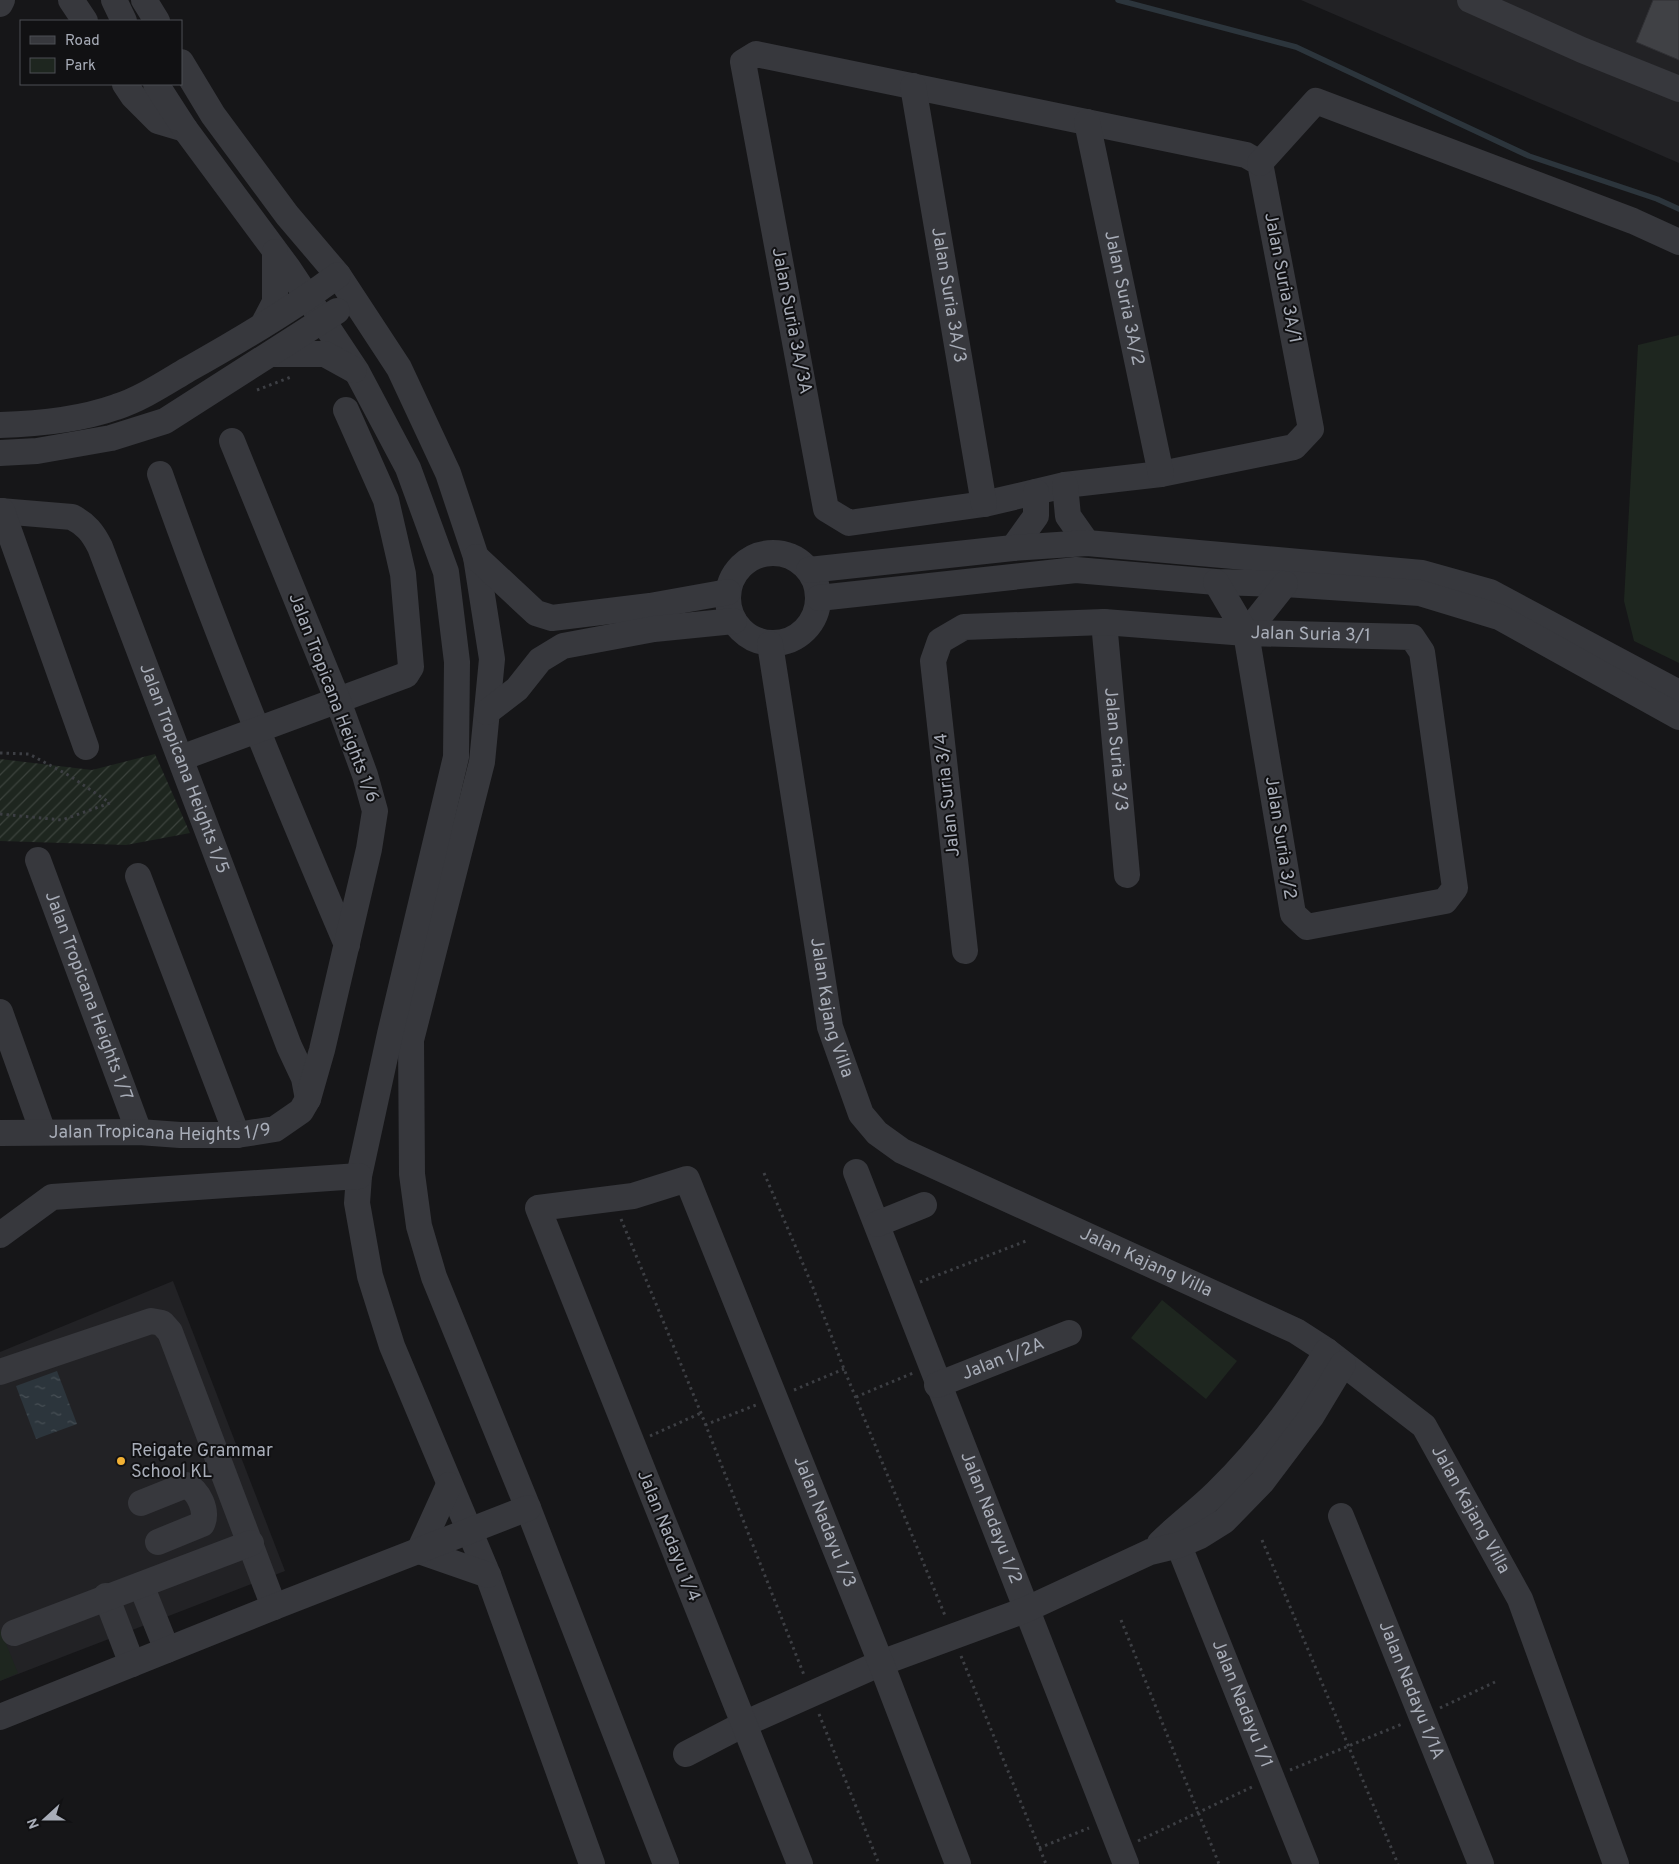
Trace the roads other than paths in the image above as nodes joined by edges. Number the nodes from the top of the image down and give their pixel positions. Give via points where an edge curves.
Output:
1 (2, 0) edge
2 (71, 0) edge
3 (114, 0) edge
4 (144, 0) edge
5 (1470, 0) edge
6 (0, 4) edge
7 (84, 20) edge
8 (124, 20) edge
9 (156, 20) edge
10 (182, 64) edge
11 (126, 85) edge
12 (157, 85) edge
13 (913, 86) junction
14 (1679, 89) edge
15 (1087, 122) junction
16 (184, 129) junction
17 (1260, 163) junction
18 (1679, 242) edge
19 (275, 252) junction
20 (338, 275) junction
21 (308, 298) junction
22 (354, 298) junction
23 (324, 322) junction
24 (263, 325) junction
25 (272, 354) junction
26 (357, 372) junction
27 (346, 410) dead end
28 (0, 425) edge
29 (232, 441) dead end
30 (0, 453) edge
31 (160, 474) dead end
32 (1161, 474) junction
33 (1066, 485) junction
34 (1036, 492) junction
35 (984, 504) junction
36 (1, 511) edge
37 (1087, 543) junction
38 (1013, 548) junction
39 (476, 557) junction
40 (809, 570) junction
41 (1216, 582) junction
42 (1285, 584) junction
43 (728, 592) junction
44 (818, 598) junction
45 (734, 621) junction
46 (1104, 622) junction
47 (1246, 633) junction
48 (940, 641) joint
49 (770, 644) junction
50 (1679, 693) edge
51 (338, 701) junction
52 (487, 712) junction
53 (1679, 717) edge
54 (258, 730) junction
55 (86, 747) dead end
56 (181, 758) junction
57 (38, 860) dead end
58 (1127, 875) dead end
59 (138, 876) dead end
60 (1445, 901) joint
61 (347, 945) junction
62 (965, 951) dead end
63 (0, 1012) edge
64 (289, 1046) junction
65 (322, 1050) junction
66 (308, 1099) junction
67 (43, 1132) junction
68 (139, 1132) junction
69 (0, 1133) edge
70 (237, 1135) junction
71 (856, 1172) dead end
72 (359, 1176) junction
73 (924, 1205) dead end
74 (538, 1208) joint
75 (877, 1224) junction
76 (0, 1235) edge
77 (1296, 1331) junction
78 (1069, 1333) dead end
79 (1335, 1357) junction
80 (0, 1372) edge
81 (934, 1376) junction
82 (1372, 1386) junction
83 (1317, 1387) junction
84 (449, 1485) junction
85 (232, 1492) junction
86 (141, 1503) dead end
87 (201, 1504) junction
88 (528, 1508) junction
89 (1342, 1516) dead end
90 (470, 1531) junction
91 (1176, 1538) junction
92 (158, 1542) dead end
93 (250, 1543) junction
94 (419, 1551) junction
95 (488, 1575) junction
96 (141, 1585) junction
97 (106, 1596) junction
98 (274, 1606) junction
99 (1025, 1610) junction
100 (14, 1633) dead end
101 (167, 1650) junction
102 (881, 1663) junction
103 (132, 1664) junction
104 (0, 1717) edge
105 (744, 1724) junction
106 (686, 1754) dead end
107 (1123, 1857) edge
108 (592, 1864) edge
109 (666, 1864) edge
110 (800, 1864) edge
111 (958, 1864) edge
112 (1306, 1864) edge
113 (1481, 1864) edge
114 (1616, 1864) edge

1 - 6 street
2 - 7 street
3 - 8 street
4 - 9 street
5 - 14 street
10 - 20 street via 214,116 287,215
11 - 16 street via 158,121
12 - 16 street
13 - 15 street
13 - 35 street, Jalan Suria 3A/3
13 - 35 street, Jalan Suria 3A/3A via 756,54 743,62 826,510 849,523
15 - 17 street via 1246,154
15 - 32 street, Jalan Suria 3A/2
16 - 19 street
17 - 18 street via 1316,101 1633,221
17 - 32 street, Jalan Suria 3A/1 via 1311,429 1294,447
19 - 21 street
19 - 24 street via 275,302
20 - 21 street
20 - 22 street
21 - 23 street
21 - 24 street
22 - 23 street
22 - 39 street via 399,368 448,473
23 - 25 street
23 - 26 street
24 - 28 street via 117,407 74,418
25 - 26 street via 325,354
25 - 30 street via 165,421 111,438 37,451
26 - 72 street via 408,468 446,572 457,662 456,757
27 - 51 street via 386,500 403,574 411,667 406,675
29 - 51 street, Jalan Tropicana Heights 1/6
31 - 54 street
32 - 33 street, Jalan Suria 3A/1
33 - 34 street, Jalan Suria 3A/3A
33 - 37 street via 1068,516
34 - 35 street, Jalan Suria 3A/3A
34 - 38 street via 1036,516
36 - 55 street
36 - 56 street, Jalan Tropicana Heights 1/5 via 72,516 92,532
37 - 38 street
37 - 50 street via 1422,573 1490,592
38 - 40 street
39 - 43 street via 536,613 552,618
39 - 52 street via 492,656
40 - 43 street via 784,554 754,557 733,577
40 - 44 street via 816,583
41 - 42 street
41 - 44 street via 1076,570
41 - 47 street, Jalan Suria 3/2
42 - 47 street
42 - 53 street via 1420,593 1499,618
43 - 45 street via 728,607
44 - 49 street via 816,613 809,626 785,643
45 - 49 street via 755,640
45 - 52 street via 654,629 563,646 540,660 517,689
46 - 47 street, Jalan Suria 3/1
46 - 48 street, Jalan Suria 3/1 via 964,627
46 - 58 street, Jalan Suria 3/3
47 - 60 street, Jalan Suria 3/1 via 1412,637 1422,652 1455,888
47 - 60 street, Jalan Suria 3/2 via 1293,914 1307,927
48 - 62 street, Jalan Suria 3/4 via 933,661
49 - 77 street, Jalan Kajang Villa via 830,1027 861,1114 877,1133 902,1151
51 - 54 street
51 - 61 street, Jalan Tropicana Heights 1/6 via 370,788 375,811
52 - 88 street via 482,762 411,1040 412,1174 419,1226 434,1277
54 - 56 street
54 - 61 street
56 - 64 street, Jalan Tropicana Heights 1/5
57 - 68 street, Jalan Tropicana Heights 1/7
59 - 70 street
61 - 65 street, Jalan Tropicana Heights 1/6
63 - 67 street
64 - 65 street via 308,1060
64 - 66 street, Jalan Tropicana Heights 1/5 via 304,1078
65 - 66 street, Jalan Tropicana Heights 1/6
66 - 70 street, Jalan Tropicana Heights 1/9 via 301,1111 275,1129
67 - 68 street, Jalan Tropicana Heights 1/9
67 - 69 street, Jalan Tropicana Heights 1/9
68 - 70 street, Jalan Tropicana Heights 1/9
71 - 75 street, Jalan Nadayu 1/2
72 - 76 street via 52,1197
72 - 84 street via 357,1203 370,1276 392,1346
73 - 75 street
74 - 102 street, Jalan Nadayu 1/3 via 613,1200 687,1179
74 - 105 street, Jalan Nadayu 1/4
75 - 81 street, Jalan Nadayu 1/2
77 - 79 street, Jalan Kajang Villa
77 - 83 street
78 - 81 street, Jalan 1/2A
79 - 82 street, Jalan Kajang Villa
79 - 83 street
80 - 85 street via 151,1321 162,1323 170,1332
81 - 99 street, Jalan Nadayu 1/2
82 - 83 street
82 - 114 street, Jalan Kajang Villa via 1424,1426 1520,1598
83 - 91 street via 1252,1473 1224,1521
84 - 90 street
84 - 94 street
85 - 87 street
85 - 93 street
86 - 87 street via 186,1485 194,1491
87 - 92 street via 205,1516 202,1524
88 - 90 street
88 - 109 street
89 - 113 street, Jalan Nadayu 1/1A
90 - 94 street
90 - 95 street
91 - 99 street
91 - 112 street, Jalan Nadayu 1/1
93 - 96 street
93 - 98 street
94 - 95 street
94 - 98 street
95 - 108 street
96 - 97 street
96 - 101 street
97 - 100 street
97 - 103 street
98 - 101 street
99 - 102 street
99 - 107 street, Jalan Nadayu 1/2
101 - 103 street
102 - 105 street
102 - 111 street, Jalan Nadayu 1/3
103 - 104 street
105 - 106 street
105 - 110 street, Jalan Nadayu 1/4

